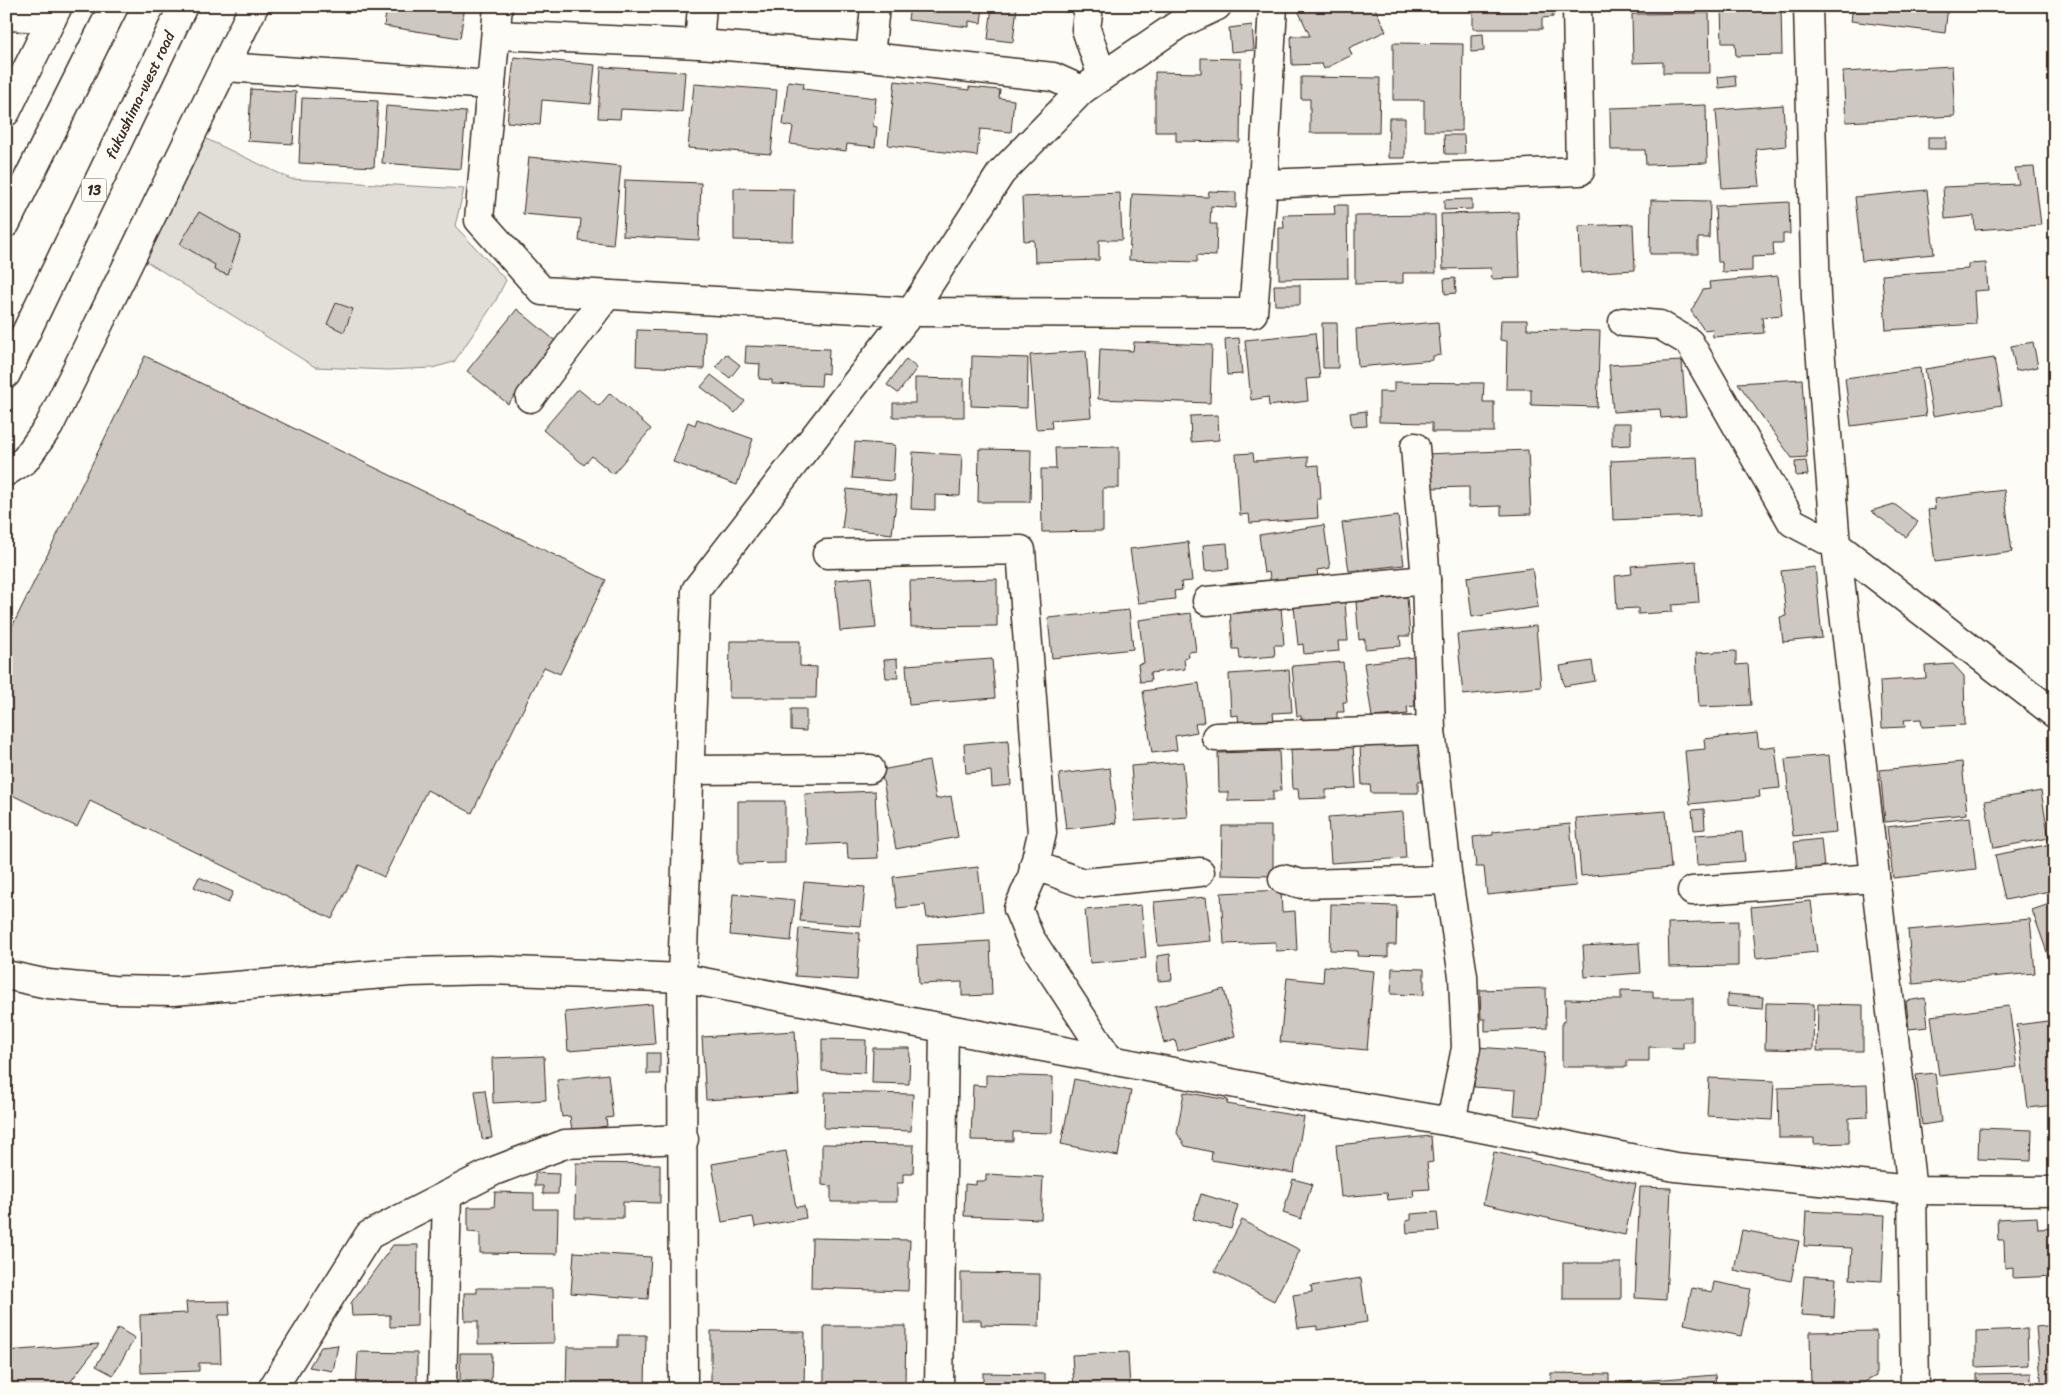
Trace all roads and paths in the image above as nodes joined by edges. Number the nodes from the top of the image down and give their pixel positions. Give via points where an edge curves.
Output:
1 (114, 6) edge
2 (183, 6) edge
3 (254, 6) edge
4 (498, 6) edge
5 (702, 6) edge
6 (875, 6) edge
7 (1089, 6) edge
8 (1217, 6) edge
9 (1273, 6) edge
10 (1577, 6) edge
11 (1808, 6) edge
12 (55, 12) edge
13 (6, 16) edge
14 (496, 34) junction
15 (699, 44) junction
16 (870, 57) junction
17 (225, 67) junction
18 (1092, 83) junction
19 (491, 85) junction
20 (6, 112) edge
21 (1263, 184) junction
22 (6, 223) edge
23 (608, 295) junction
24 (911, 312) junction
25 (1623, 322) dead end
26 (6, 374) edge
27 (530, 398) dead end
28 (1414, 447) dead end
29 (6, 472) edge
30 (1836, 546) junction
31 (827, 554) dead end
32 (1426, 580) junction
33 (1207, 601) dead end
34 (2055, 714) edge
35 (1431, 730) junction
36 (1216, 737) dead end
37 (870, 769) dead end
38 (690, 770) junction
39 (1034, 865) junction
40 (1200, 872) dead end
41 (1875, 878) junction
42 (1283, 879) dead end
43 (1448, 880) junction
44 (1692, 891) dead end
45 (6, 975) edge
46 (682, 978) junction
47 (944, 1029) junction
48 (1109, 1059) junction
49 (1452, 1122) junction
50 (684, 1139) junction
51 (1912, 1190) junction
52 (2055, 1192) edge
53 (447, 1195) junction
54 (272, 1389) edge
55 (442, 1389) edge
56 (683, 1389) edge
57 (939, 1389) edge
58 (1915, 1389) edge

1 - 22 main road
2 - 26 main road, fukushima-west road / 13
3 - 17 main road
4 - 14 main road
5 - 15 main road
6 - 16 main road
7 - 18 main road via 1086,29
8 - 18 main road via 1179,24
9 - 21 main road
10 - 21 main road via 1580,171
11 - 30 main road via 1816,298
12 - 13 main road
12 - 20 main road
14 - 15 main road
14 - 19 main road
15 - 16 main road
16 - 18 main road
17 - 19 main road
17 - 29 main road via 49,426 25,460
18 - 24 main road via 1001,173
19 - 23 main road via 479,220 542,291
21 - 24 main road via 1253,313
23 - 24 main road
23 - 27 main road
24 - 38 main road via 696,590
25 - 30 main road via 1660,325 1689,342 1792,522
28 - 32 main road
30 - 34 main road
30 - 41 main road
31 - 39 main road via 1021,550 1042,832
32 - 33 main road
32 - 35 main road
35 - 36 main road
35 - 43 main road
37 - 38 main road
38 - 46 main road
39 - 40 main road via 1083,883
39 - 48 main road via 1018,909 1030,938
41 - 44 main road
41 - 51 main road
42 - 43 main road via 1302,884
43 - 49 main road via 1463,976 1466,1048
45 - 46 main road via 48,984 173,991 419,971 490,970
46 - 47 main road
46 - 50 main road
47 - 48 main road
47 - 57 main road
48 - 49 main road
49 - 51 main road via 1675,1167
50 - 53 main road via 564,1144 494,1171
50 - 56 main road
51 - 52 main road
51 - 58 main road
53 - 54 main road via 369,1235
53 - 55 main road

